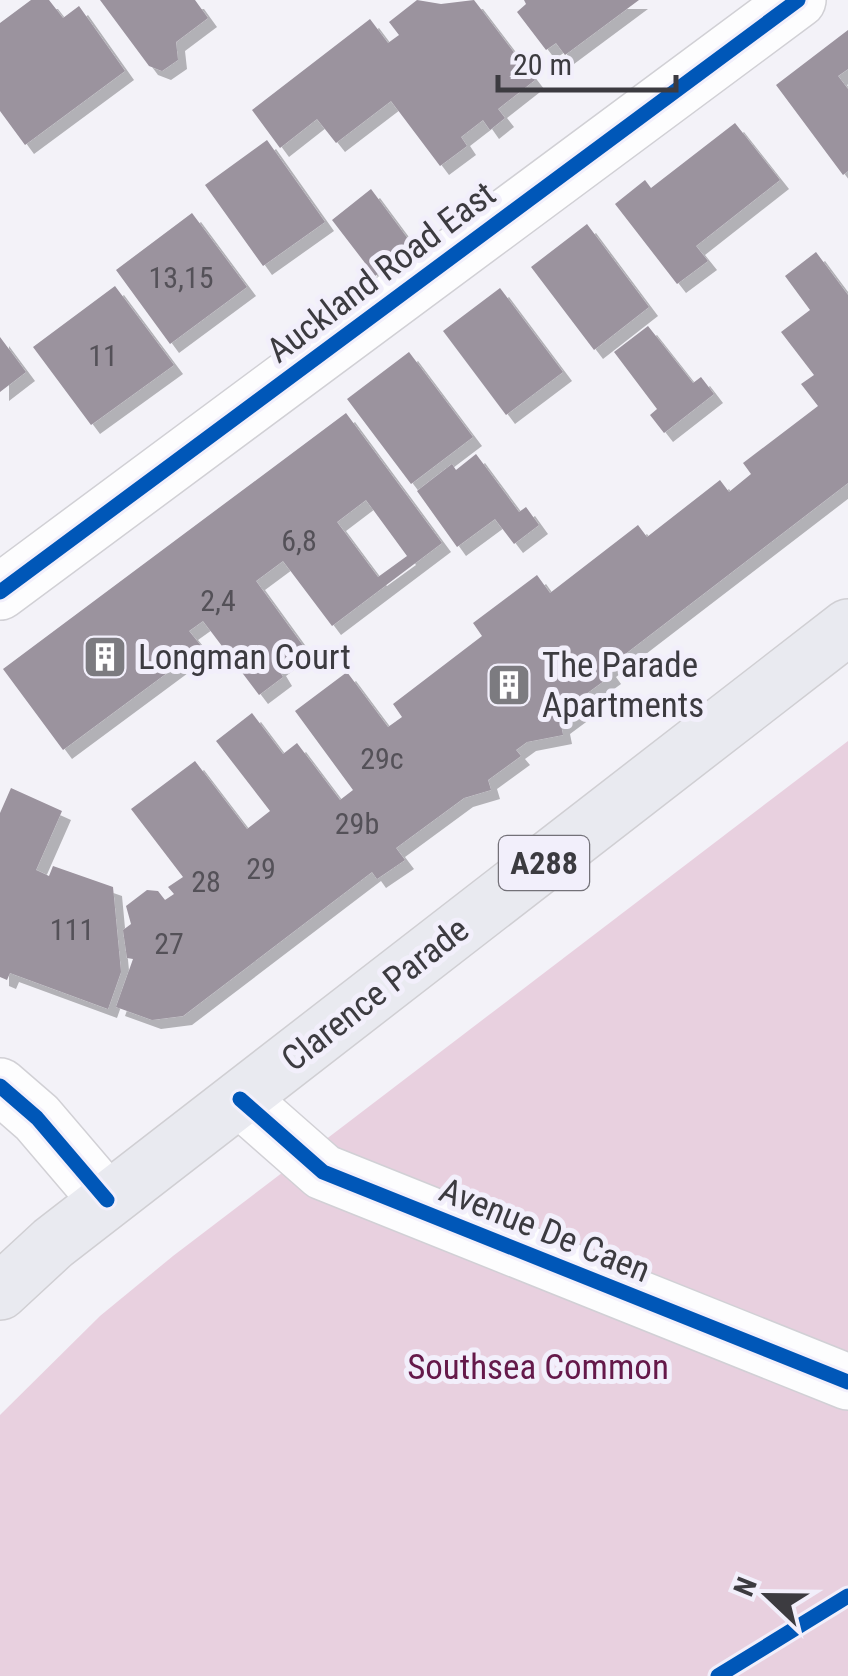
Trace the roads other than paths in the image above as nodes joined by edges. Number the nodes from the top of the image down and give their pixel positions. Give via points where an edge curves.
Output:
1 (798, 0) edge
2 (0, 592) edge
3 (848, 627) edge
4 (0, 1086) edge
5 (240, 1099) junction
6 (108, 1200) junction
7 (0, 1292) edge
8 (848, 1382) edge

1 - 2 street, Auckland Road East
3 - 5 main road, Clarence Parade / A288
4 - 6 street
5 - 6 main road, Clarence Parade / A288
5 - 8 street, Avenue De Caen via 324,1172
6 - 7 main road, Clarence Parade / A288

